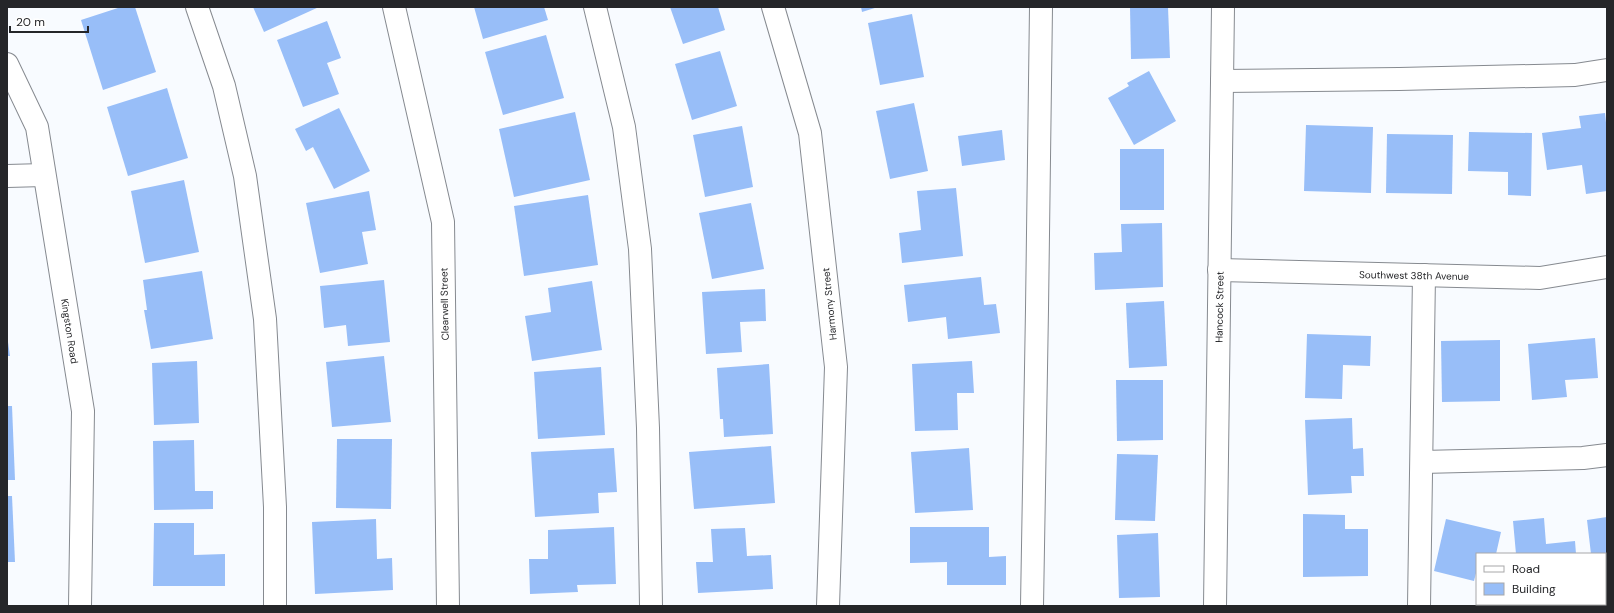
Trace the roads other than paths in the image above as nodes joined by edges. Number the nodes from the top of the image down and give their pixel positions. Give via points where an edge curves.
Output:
1 (197, 7) edge
2 (394, 7) edge
3 (595, 7) edge
4 (773, 7) edge
5 (1041, 7) edge
6 (1223, 7) edge
7 (7, 64) edge
8 (1607, 70) edge
9 (1222, 81) junction
10 (44, 175) junction
11 (7, 176) edge
12 (1607, 267) edge
13 (1219, 270) junction
14 (1424, 275) junction
15 (1607, 455) edge
16 (1422, 462) junction
17 (80, 606) edge
18 (275, 606) edge
19 (448, 606) edge
20 (651, 606) edge
21 (828, 606) edge
22 (1032, 606) edge
23 (1215, 606) edge
24 (1419, 606) edge

1 - 18 street via 224,86 245,176 265,319 275,507
2 - 19 street, Clearwell Street via 443,222
3 - 20 street via 624,128 640,249 648,428
4 - 21 street, Harmony Street via 810,133 836,367
5 - 22 street
6 - 9 street, Hancock Street
7 - 10 street, Kingston Road via 37,127
8 - 9 street via 1575,74
9 - 13 street, Hancock Street
10 - 11 street
10 - 17 street, Kingston Road via 83,411
12 - 14 street, Southwest 38th Avenue via 1540,278
13 - 14 street, Southwest 38th Avenue
13 - 23 street, Hancock Street
14 - 16 street
15 - 16 street via 1584,458
16 - 24 street

